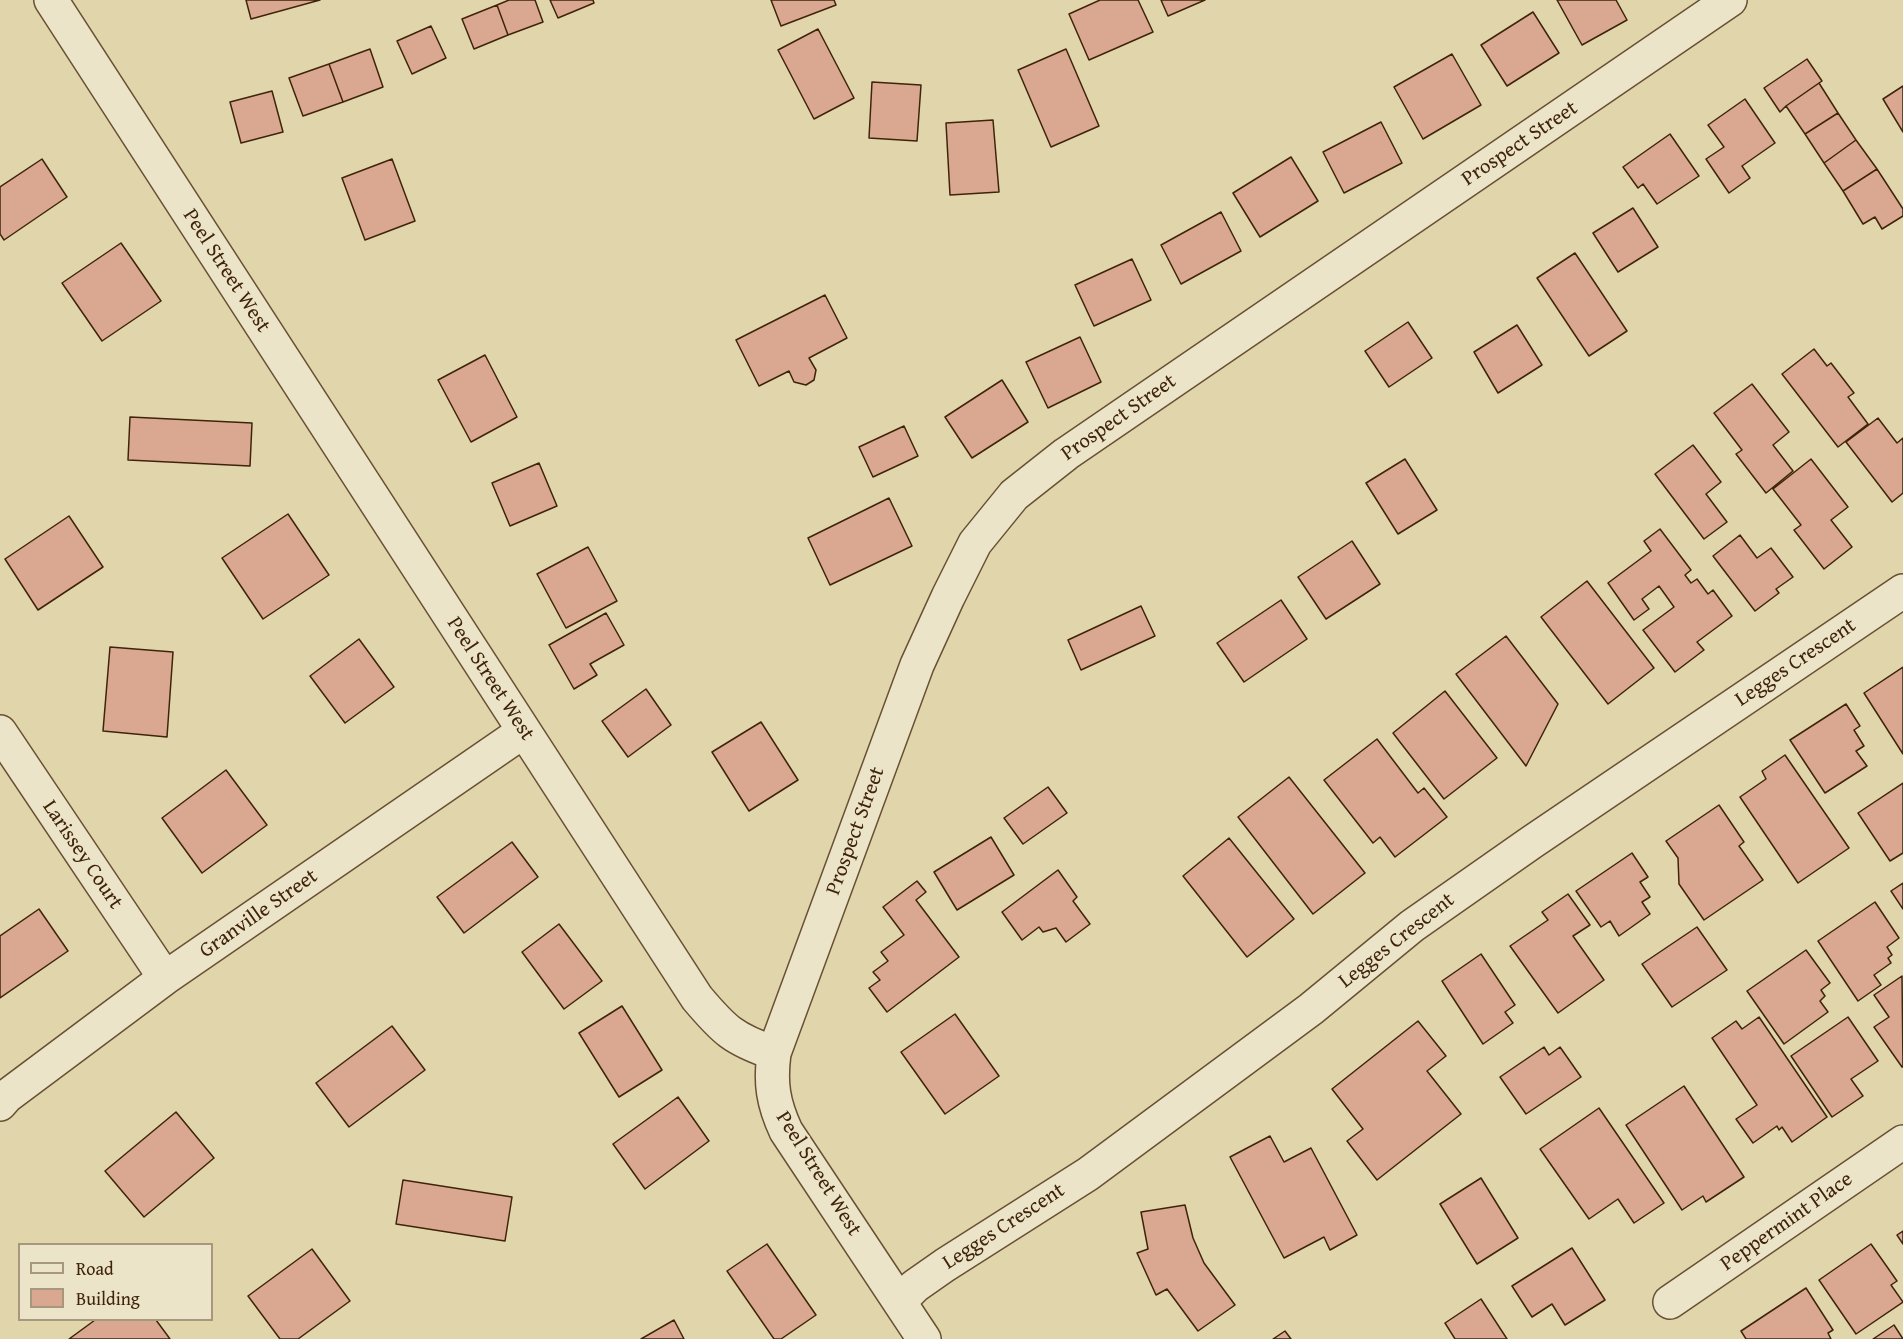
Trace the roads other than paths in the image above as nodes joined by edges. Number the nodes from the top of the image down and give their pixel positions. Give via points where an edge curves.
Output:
1 (51, 0) edge
2 (1730, 0) edge
3 (1688, 12) edge
4 (1903, 591) edge
5 (524, 731) junction
6 (0, 732) edge
7 (165, 978) junction
8 (774, 1053) junction
9 (0, 1104) edge
10 (1903, 1142) edge
11 (900, 1302) junction
12 (1670, 1302) dead end
13 (924, 1339) edge

1 - 5 street, Peel Street West
2 - 3 street, Prospect Street
3 - 8 street, Prospect Street via 1066,454 1014,495 975,543 917,664
4 - 11 street, Legges Crescent via 1412,926 1311,1009 1088,1174 945,1264
5 - 7 street, Granville Street
5 - 8 street, Peel Street West via 697,998 734,1036
6 - 7 street, Larissey Court
7 - 9 street, Granville Street
8 - 11 street, Peel Street West via 773,1093 786,1131
10 - 12 street, Peppermint Place
11 - 13 street, Peel Street West

